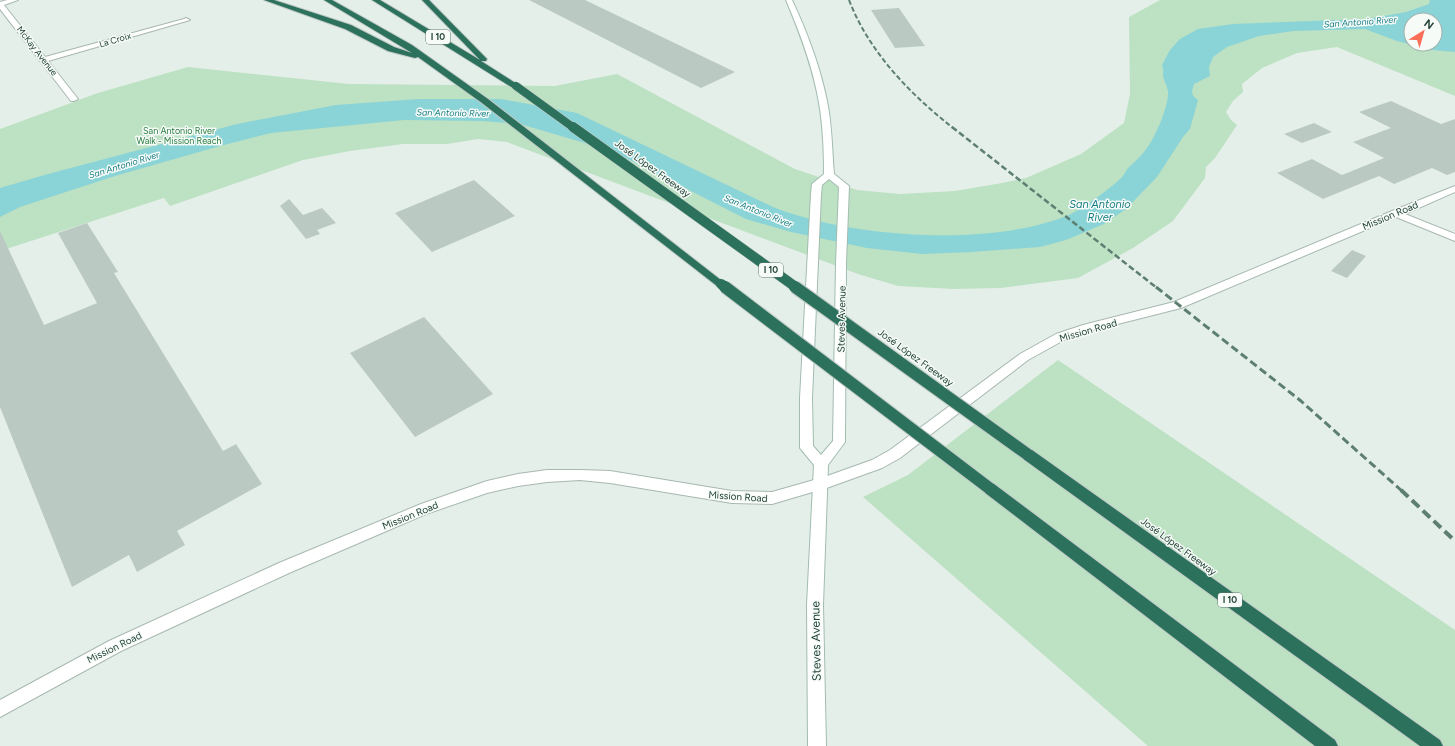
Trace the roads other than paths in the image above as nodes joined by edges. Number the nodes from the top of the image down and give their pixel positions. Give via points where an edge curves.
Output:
1 (15, 0) edge
2 (267, 0) edge
3 (327, 0) edge
4 (375, 0) edge
5 (425, 0) edge
6 (789, 0) edge
7 (0, 4) edge
8 (186, 20) dead end
9 (44, 60) junction
10 (427, 60) junction
11 (500, 75) junction
12 (74, 99) dead end
13 (829, 175) junction
14 (1455, 189) edge
15 (1395, 213) junction
16 (1455, 238) edge
17 (821, 464) junction
18 (821, 484) junction
19 (0, 709) edge
20 (817, 746) edge
21 (1329, 746) edge
22 (1434, 746) edge

1 - 7 street
2 - 10 highway via 348,27 391,49
3 - 10 highway, I 10
4 - 11 highway, José López Freeway / I 10
5 - 11 highway
6 - 13 street via 810,54 823,100 828,137
7 - 9 street, McKay Avenue
8 - 9 street, La Croix
9 - 12 street, McKay Avenue
10 - 21 highway, I 10, bridge via 485,101 720,284
11 - 22 highway, José López Freeway / I 10, bridge
13 - 17 street via 817,184 806,398 807,448
13 - 17 street, Steves Avenue via 844,186 839,442
14 - 15 street, Mission Road
15 - 16 street
15 - 18 street, Mission Road via 1177,305 1060,337 1024,357 895,454 877,464
17 - 18 street, Steves Avenue
18 - 19 street, Mission Road via 772,498 732,497 610,477 587,476 547,476 487,487 421,510 277,571 115,646
18 - 20 street, Steves Avenue via 815,605

